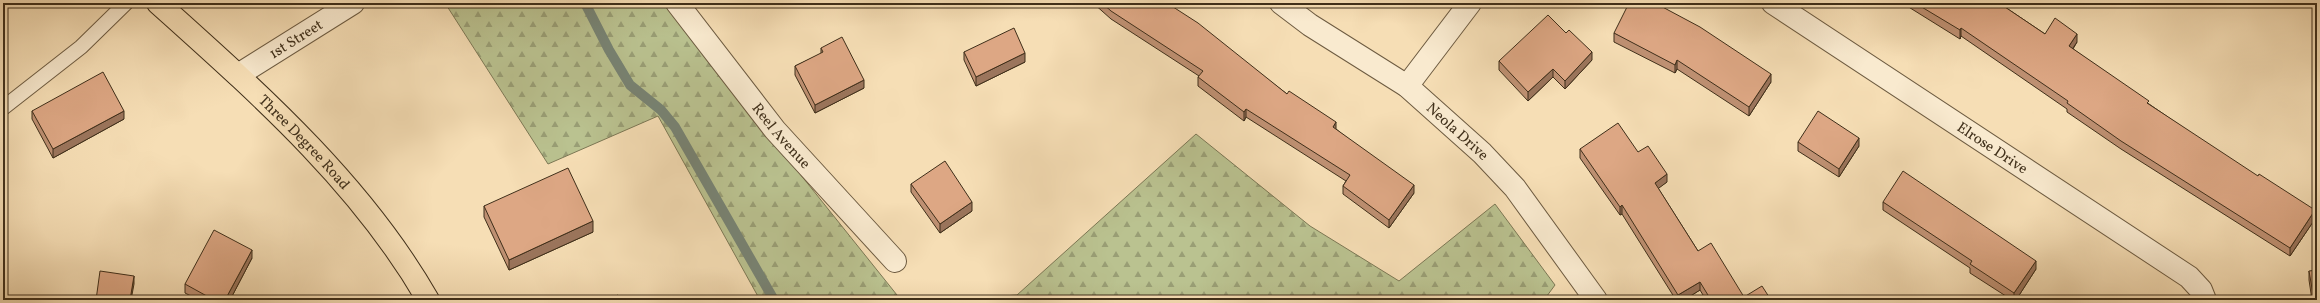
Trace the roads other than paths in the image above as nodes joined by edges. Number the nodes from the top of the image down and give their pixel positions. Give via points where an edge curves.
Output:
1 (126, 3) edge
2 (158, 3) edge
3 (353, 3) edge
4 (677, 3) edge
5 (1282, 3) edge
6 (1470, 3) edge
7 (1773, 3) edge
8 (238, 75) junction
9 (1407, 86) junction
10 (3, 108) edge
11 (895, 261) dead end
12 (428, 300) edge
13 (1596, 300) edge
14 (2205, 300) edge

1 - 10 lane via 81,47
2 - 8 main road, Three Degree Road
3 - 8 street, 1st Street
4 - 11 street, Reel Avenue via 775,130
5 - 9 street, Neola Drive via 1310,25
6 - 9 street
7 - 14 street, Elrose Drive via 2189,277
8 - 12 main road, Three Degree Road via 322,160 374,219
9 - 13 street, Neola Drive via 1482,153 1515,188

